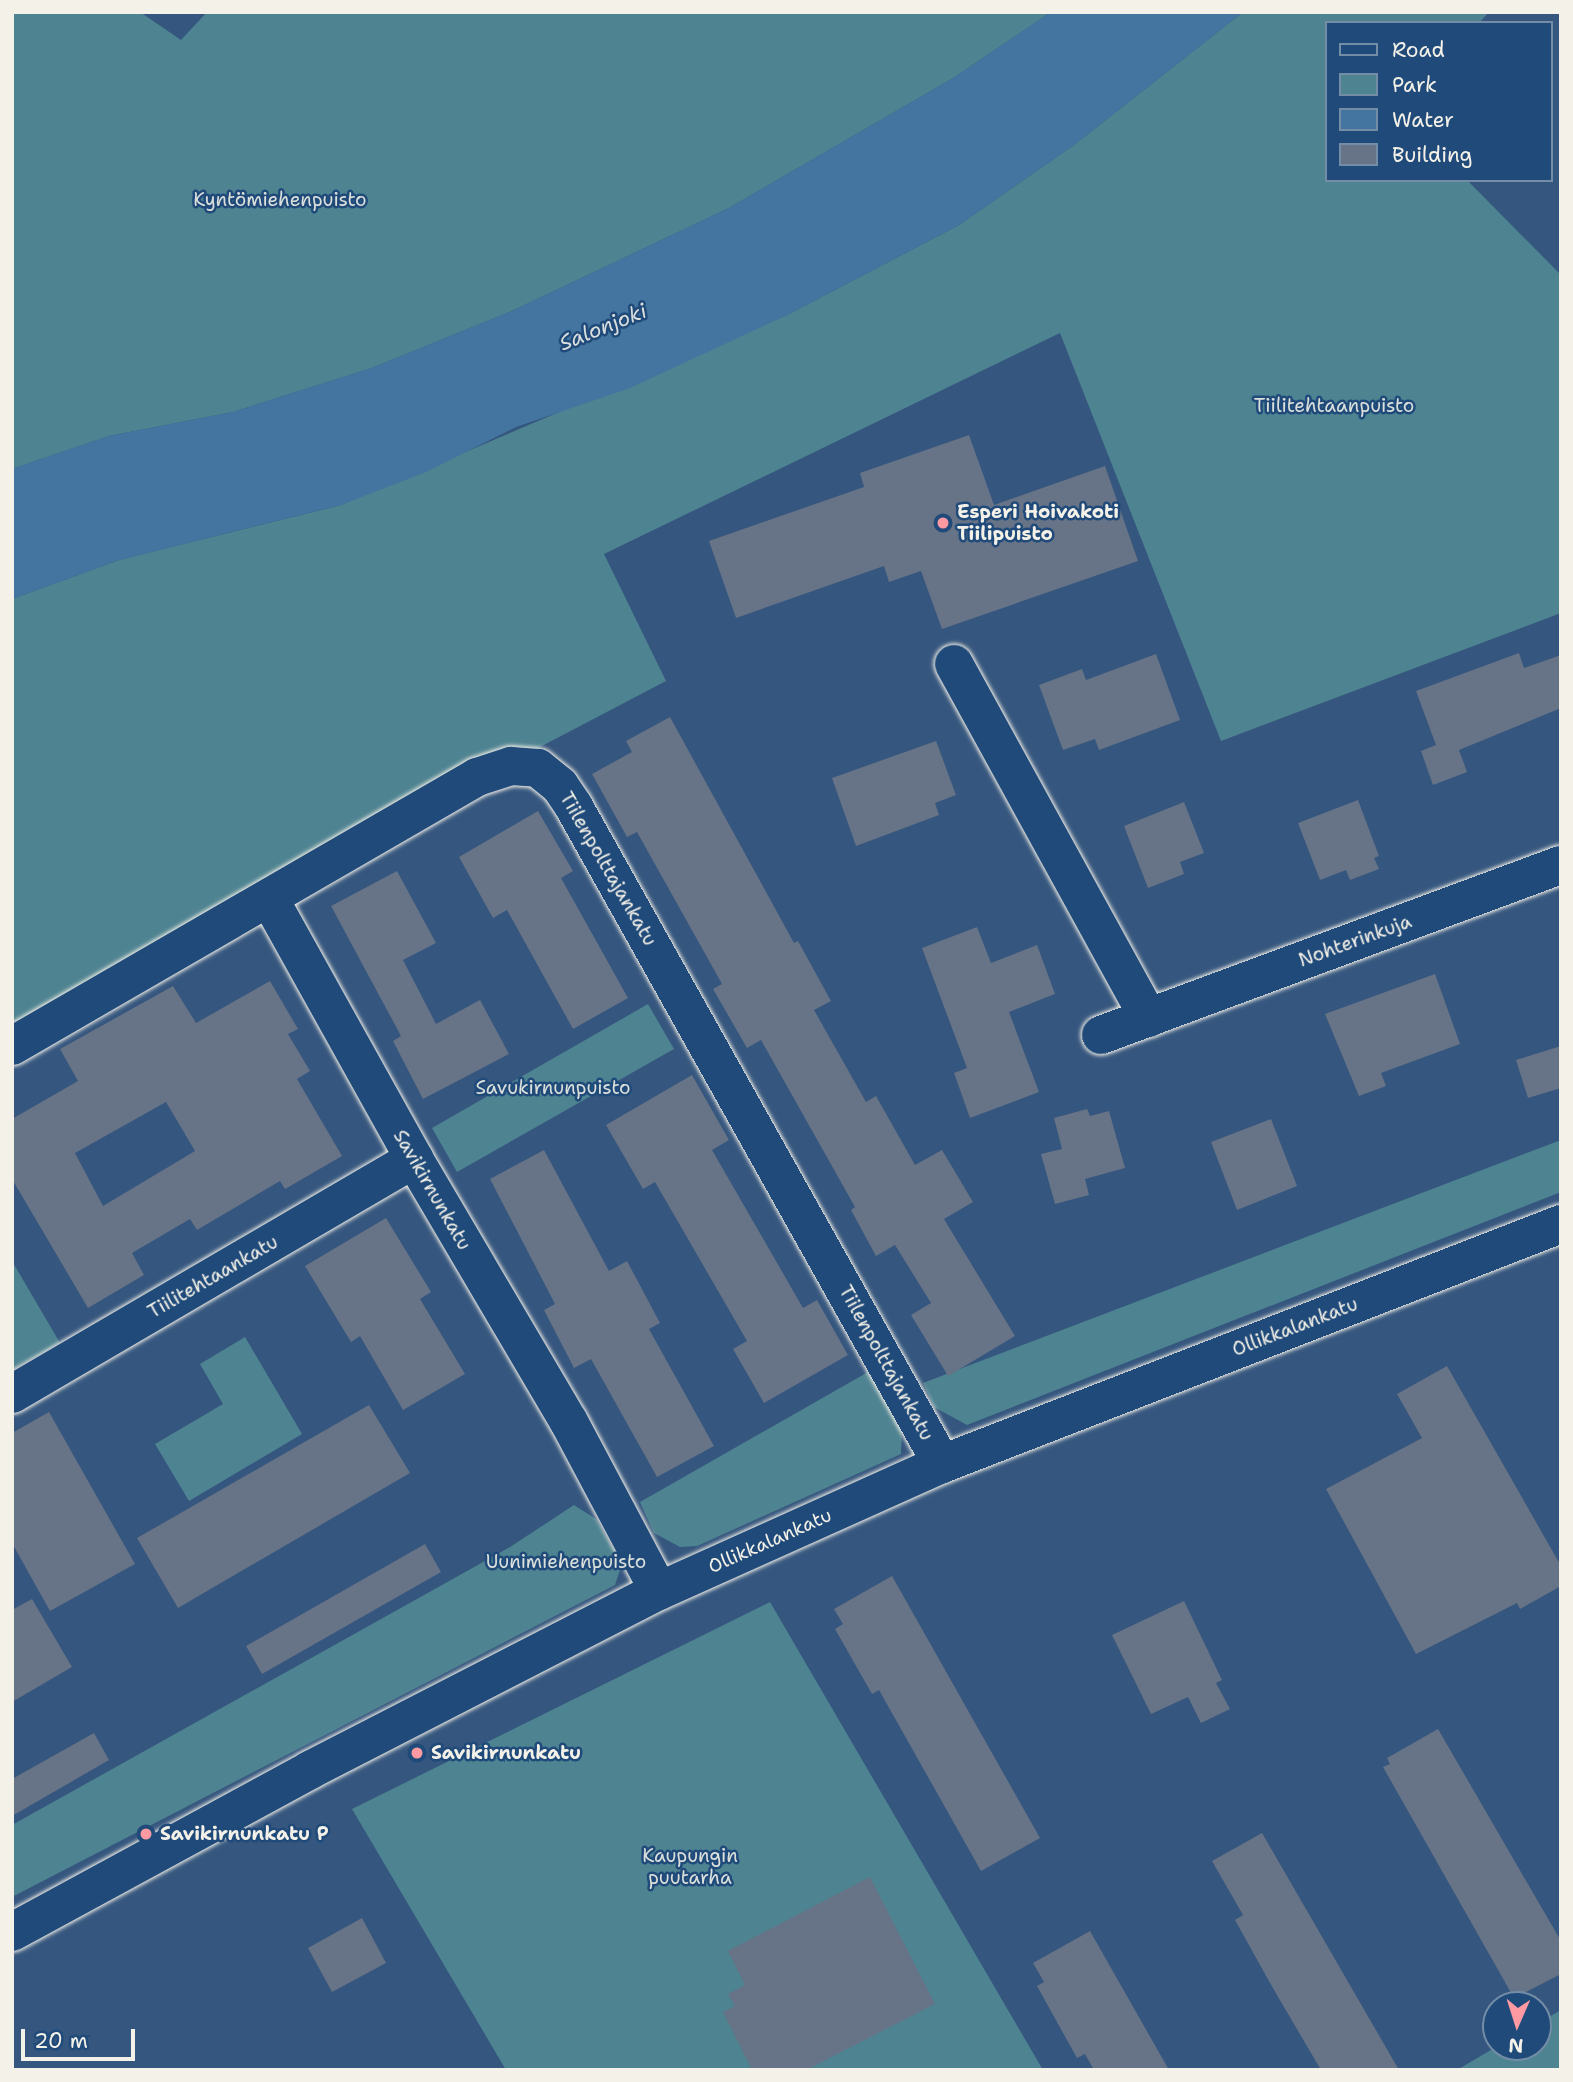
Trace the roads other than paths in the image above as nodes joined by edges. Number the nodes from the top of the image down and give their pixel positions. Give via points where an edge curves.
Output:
1 (954, 664) dead end
2 (1561, 864) edge
3 (269, 898) junction
4 (1149, 1018) junction
5 (1101, 1035) dead end
6 (12, 1046) edge
7 (414, 1159) junction
8 (1561, 1224) edge
9 (12, 1394) edge
10 (942, 1464) junction
11 (659, 1591) junction
12 (12, 1932) edge

1 - 4 street
2 - 4 street, Nohterinkuja
3 - 6 street, Tiilenpolttajankatu
3 - 7 street, Savikirnunkatu
3 - 10 street, Tiilenpolttajankatu via 477,776 510,766 538,768 559,786
4 - 5 street, Nohterinkuja
7 - 9 street, Tiilitehtaankatu
7 - 11 street, Savikirnunkatu via 569,1422
8 - 10 street, Ollikkalankatu
10 - 11 street, Ollikkalankatu
11 - 12 street, Ollikkalankatu via 322,1764

